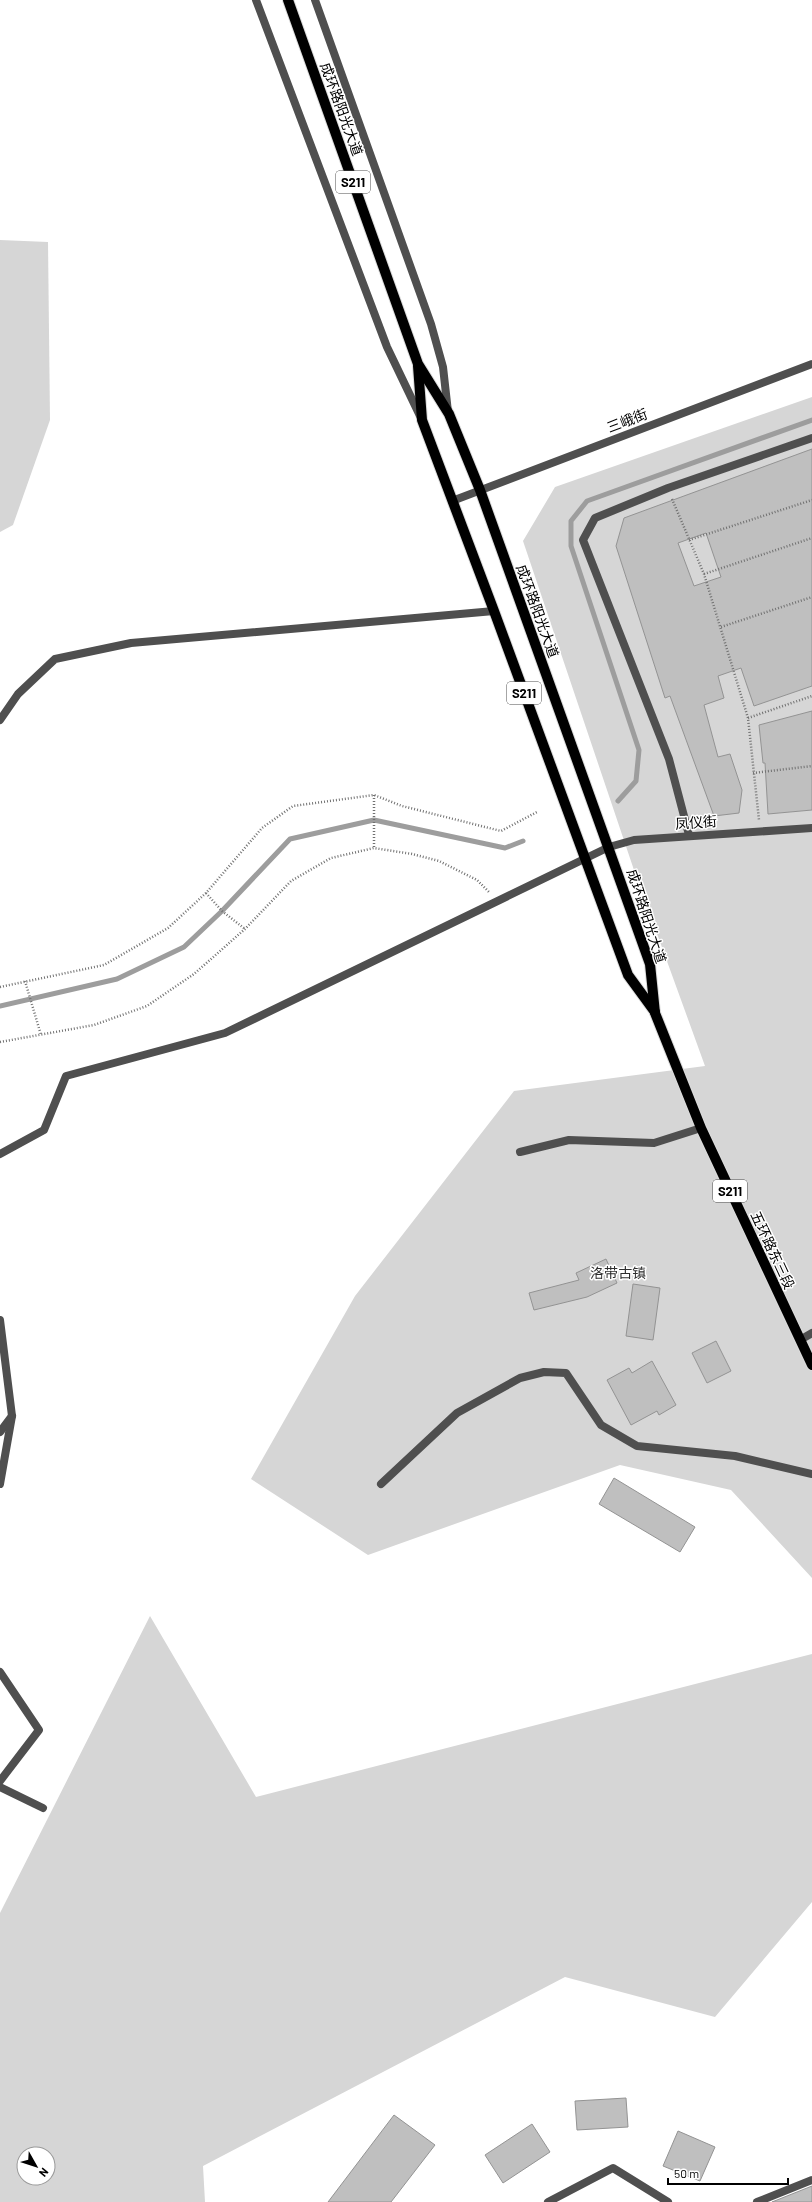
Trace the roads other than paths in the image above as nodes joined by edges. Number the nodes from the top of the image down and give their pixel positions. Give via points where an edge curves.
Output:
1 (256, 0) edge
2 (288, 0) edge
3 (315, 0) edge
4 (418, 364) junction
5 (812, 364) edge
6 (449, 414) junction
7 (422, 420) junction
8 (812, 438) edge
9 (480, 490) junction
10 (452, 501) junction
11 (494, 611) junction
12 (0, 720) edge
13 (812, 828) edge
14 (689, 835) junction
15 (609, 847) junction
16 (585, 858) junction
17 (656, 1013) junction
18 (701, 1128) junction
19 (520, 1152) dead end
20 (0, 1154) edge
21 (0, 1320) edge
22 (812, 1333) edge
23 (800, 1340) junction
24 (812, 1366) edge
25 (12, 1416) junction
26 (0, 1432) edge
27 (812, 1474) edge
28 (0, 1484) edge
29 (380, 1484) dead end
30 (0, 1672) edge
31 (0, 1781) edge
32 (0, 1787) edge
33 (43, 1808) dead end
34 (812, 2180) edge
35 (548, 2202) edge
36 (668, 2202) edge
37 (757, 2202) edge

1 - 7 street via 387,347
2 - 4 main road, 成环路阳光大道 / S211
3 - 6 street via 431,324 443,368
4 - 6 main road, 成环路阳光大道 / S211
4 - 7 main road, 成环路阳光大道 / S211
5 - 9 street, 三峨街
6 - 9 main road, 成环路阳光大道 / S211
7 - 10 main road, 成环路阳光大道 / S211
8 - 14 street via 668,488 595,518 583,540 669,759
9 - 10 street, 三峨街
9 - 15 main road, 成环路阳光大道 / S211
10 - 11 main road, 成环路阳光大道 / S211
11 - 12 street via 131,643 55,659 18,694
11 - 16 main road, 成环路阳光大道 / S211
13 - 14 street, 凤仪街
14 - 15 street, 凤仪街 via 634,840
15 - 16 street, 凤仪街
15 - 17 main road, 成环路阳光大道 / S211 via 650,964
16 - 17 main road, 成环路阳光大道 / S211 via 628,975
16 - 20 street, 凤仪街 via 225,1033 66,1076 44,1130
17 - 18 main road, 五环路东三段 / S211
18 - 19 street via 654,1143 569,1140
18 - 23 main road, 五环路东三段 / S211
21 - 25 street
22 - 23 street
23 - 24 main road, 五环路东三段 / S211
25 - 26 street
25 - 28 street
27 - 29 street via 735,1456 637,1446 601,1425 566,1373 544,1372 520,1378 457,1413
30 - 31 street via 39,1730
32 - 33 street
34 - 37 street
35 - 36 street via 613,2168

